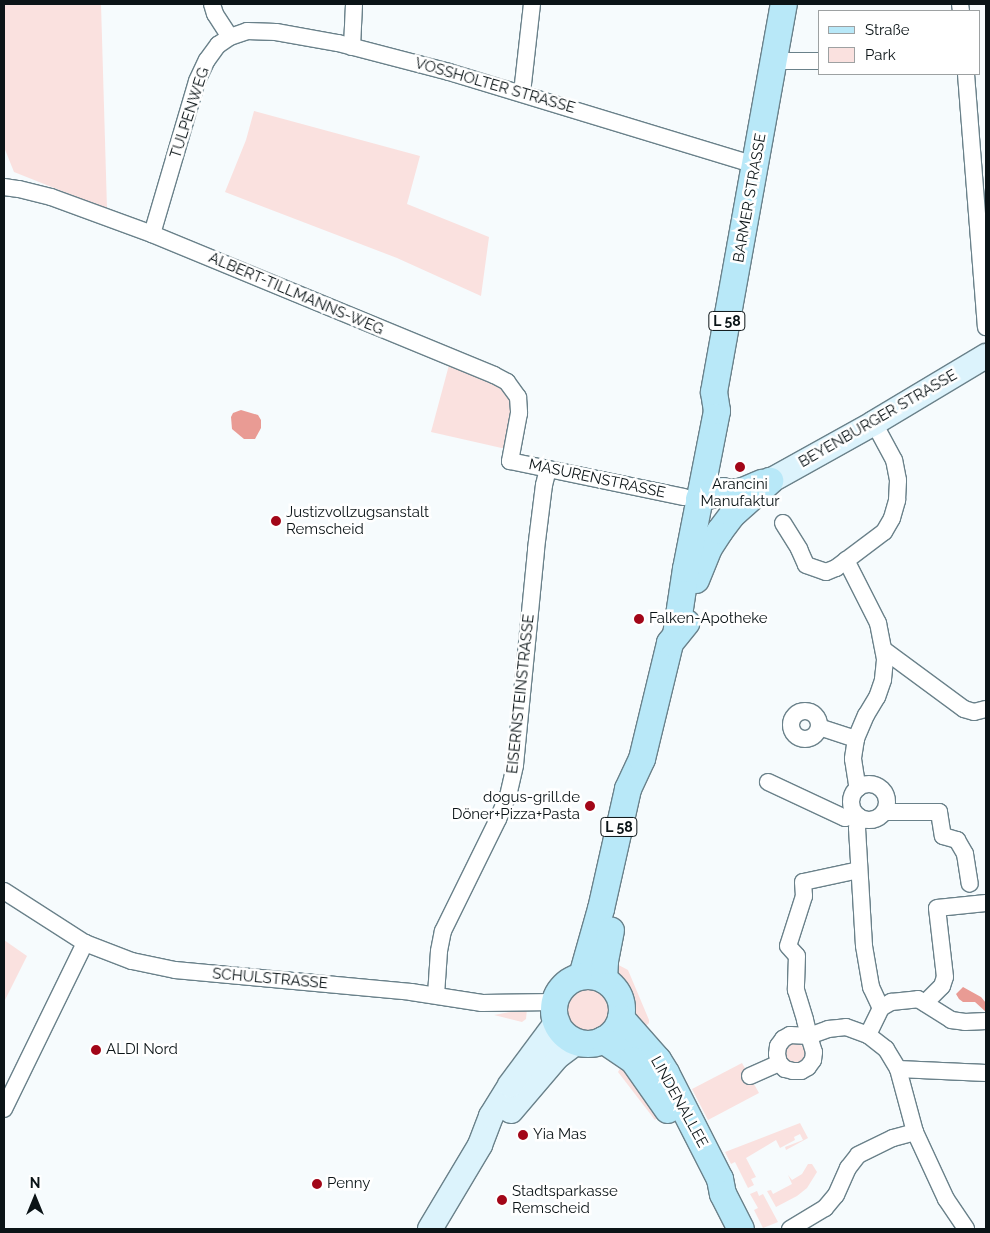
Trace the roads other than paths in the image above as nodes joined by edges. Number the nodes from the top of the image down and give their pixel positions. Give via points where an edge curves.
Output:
1 (212, 4) edge
2 (354, 4) edge
3 (532, 4) edge
4 (784, 4) edge
5 (230, 37) junction
6 (352, 47) junction
7 (774, 61) junction
8 (818, 61) edge
9 (966, 75) edge
10 (522, 93) junction
11 (756, 165) junction
12 (4, 187) edge
13 (152, 234) junction
14 (986, 327) edge
15 (986, 356) edge
16 (874, 423) junction
17 (510, 460) joint
18 (548, 469) junction
19 (770, 481) junction
20 (692, 498) junction
21 (744, 503) junction
22 (783, 523) dead end
23 (846, 560) junction
24 (673, 640) junction
25 (884, 650) junction
26 (986, 709) edge
27 (819, 728) dead end
28 (856, 739) junction
29 (768, 782) dead end
30 (858, 789) junction
31 (884, 812) junction
32 (858, 816) junction
33 (859, 870) junction
34 (970, 884) dead end
35 (4, 891) edge
36 (986, 902) edge
37 (85, 944) junction
38 (593, 978) junction
39 (436, 995) junction
40 (925, 1003) junction
41 (881, 1008) junction
42 (556, 1012) junction
43 (621, 1018) junction
44 (986, 1021) edge
45 (809, 1036) junction
46 (868, 1036) junction
47 (603, 1040) junction
48 (577, 1042) junction
49 (779, 1063) junction
50 (898, 1069) junction
51 (986, 1073) edge
52 (750, 1076) dead end
53 (4, 1109) edge
54 (915, 1132) junction
55 (484, 1138) junction
56 (723, 1194) junction
57 (430, 1229) edge
58 (741, 1229) edge
59 (790, 1229) edge
60 (966, 1229) edge

1 - 5 street
2 - 6 street
3 - 10 street
4 - 7 main road, BARMER STRASSE / L 58
5 - 6 street, VOSSHOLTER STRASSE via 247,31 267,31
5 - 13 street, TULPENWEG via 218,45 197,81
6 - 10 street, VOSSHOLTER STRASSE
7 - 8 street
7 - 11 main road, BARMER STRASSE / L 58
9 - 14 street
10 - 11 street, VOSSHOLTER STRASSE
11 - 20 main road, BARMER STRASSE / L 58 via 714,392 703,408
12 - 13 street, ALBERT-TILLMANNS-WEG via 20,188
13 - 17 street, ALBERT-TILLMANNS-WEG via 507,382 516,392 519,404
15 - 16 main road, BEYENBURGER STRASSE
16 - 19 main road, BEYENBURGER STRASSE
16 - 23 street via 894,460 898,480 896,500 892,518 884,532
17 - 18 street, MASURENSTRASSE
18 - 20 street, MASURENSTRASSE
18 - 39 street, EISERNSTEINSTRASSE via 538,531 515,765 508,796 443,931
19 - 20 main road via 743,491 723,491
19 - 21 main road
20 - 21 main road via 717,509 734,508
20 - 24 main road, BARMER STRASSE / L 58
21 - 24 main road via 709,548 699,569 686,625
22 - 23 street via 806,565 826,572
23 - 25 street via 878,623
24 - 38 main road, BARMER STRASSE / L 58 via 642,758 628,789 601,909
25 - 26 street via 964,709 974,712
25 - 28 street via 883,680
27 - 28 street
28 - 30 street via 854,759
29 - 32 street via 845,818
30 - 31 street via 870,784 881,789 887,800
30 - 32 street via 852,804
31 - 32 street via 873,820
31 - 34 street via 939,812 943,836 957,840 965,854
32 - 33 street
33 - 41 street via 864,953 871,987
33 - 45 street via 803,882 804,896 788,946 797,956 796,990
35 - 37 street, SCHULSTRASSE
36 - 40 street via 937,908 945,977 942,986
37 - 39 street, SCHULSTRASSE via 132,961 175,970
37 - 53 street
38 - 42 main road via 567,983
38 - 43 main road via 614,988 620,999
39 - 42 street, SCHULSTRASSE
40 - 41 street via 918,999 891,1002
40 - 44 street via 951,1020
41 - 46 street
42 - 48 main road via 562,1031
42 - 55 main road via 491,1116
43 - 47 main road via 611,1035
43 - 56 main road, LINDENALLEE via 666,1073 720,1178
45 - 46 street via 846,1027
45 - 49 street via 790,1035 783,1039 778,1046
45 - 49 street via 814,1052 808,1067 793,1071
46 - 50 street via 886,1048
47 - 48 main road
47 - 56 main road, LINDENALLEE via 625,1053 641,1069 707,1176
48 - 55 main road via 557,1057 526,1091 503,1124
49 - 52 street
50 - 51 street
50 - 54 street
54 - 59 street via 893,1138 858,1155 836,1195 824,1208
54 - 60 street via 946,1199
55 - 57 main road
56 - 58 main road, LINDENALLEE

